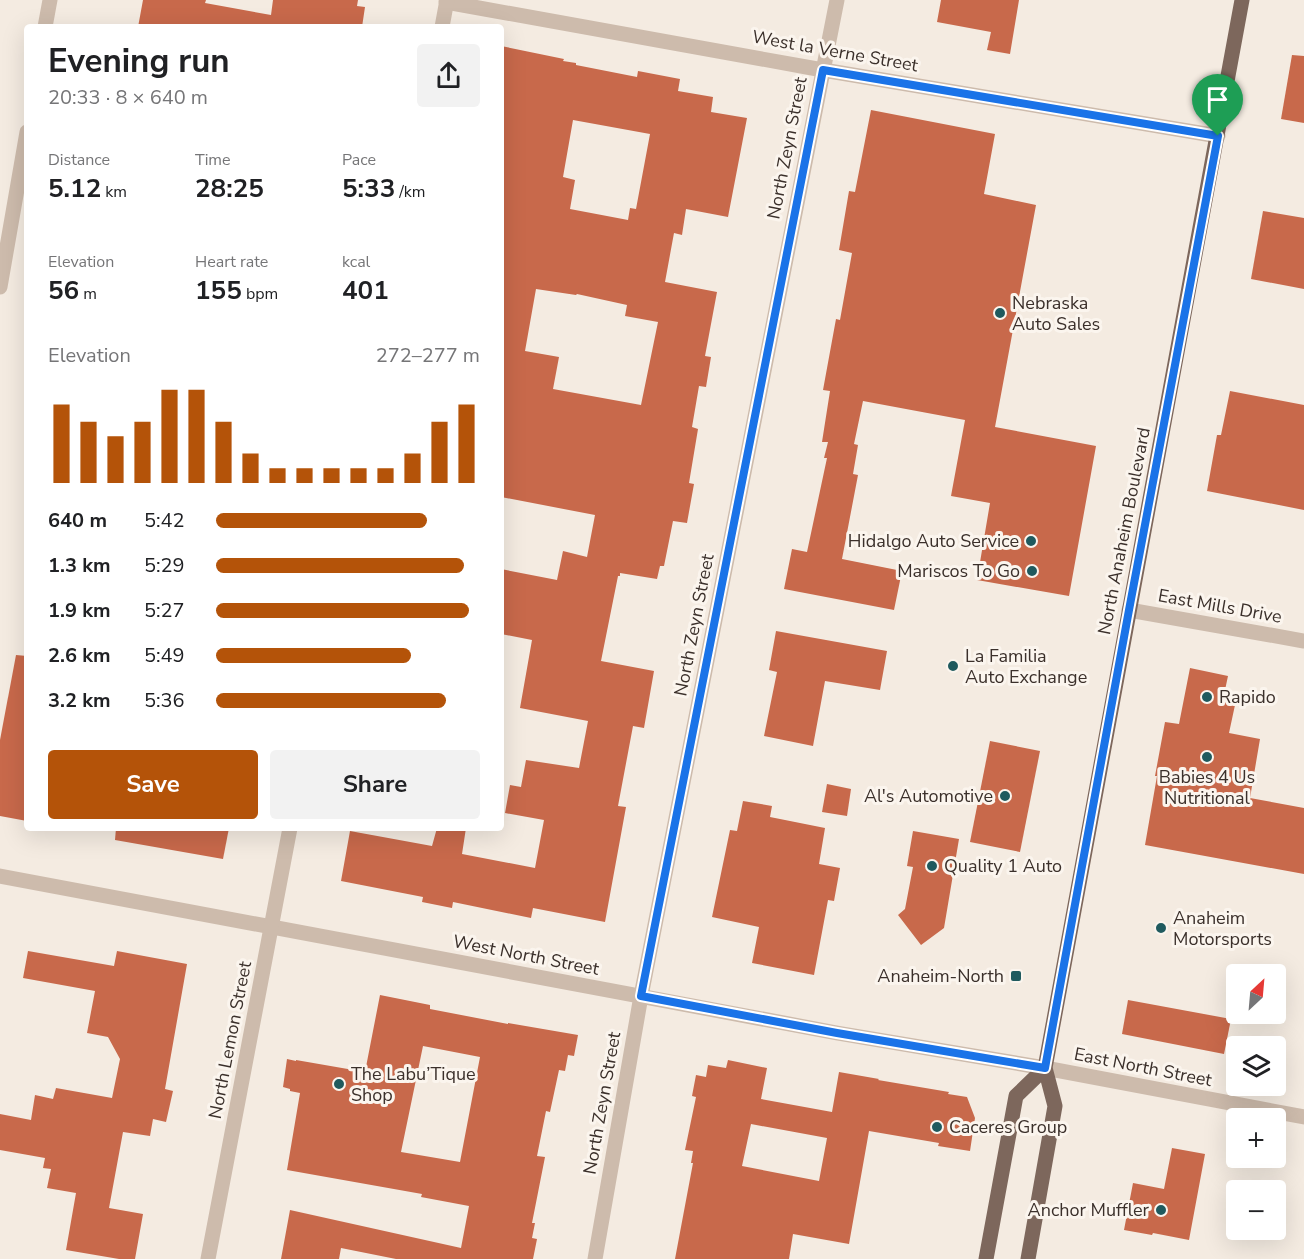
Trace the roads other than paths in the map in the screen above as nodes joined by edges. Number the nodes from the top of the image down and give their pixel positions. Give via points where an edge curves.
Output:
1 (50, 0) edge
2 (837, 0) edge
3 (1242, 0) edge
4 (447, 1) edge
5 (46, 24) edge
6 (443, 24) edge
7 (823, 70) junction
8 (1218, 136) junction
9 (24, 149) edge
10 (0, 286) edge
11 (1129, 610) junction
12 (1304, 641) edge
13 (289, 831) edge
14 (0, 876) edge
15 (271, 927) junction
16 (641, 996) junction
17 (1045, 1068) junction
18 (1304, 1117) edge
19 (208, 1259) edge
20 (595, 1259) edge
21 (986, 1259) edge
22 (1028, 1259) edge

1 - 5 street
2 - 7 street, North Zeyn Street
3 - 8 main road, North Anaheim Boulevard
4 - 6 street
4 - 7 street, West la Verne Street
7 - 8 street, West la Verne Street
7 - 16 street, North Zeyn Street
8 - 11 main road, North Anaheim Boulevard
9 - 10 street
11 - 12 street, East Mills Drive
11 - 17 main road, North Anaheim Boulevard
13 - 15 street, North Lemon Street
14 - 15 street, West North Street
15 - 16 street, West North Street
15 - 19 street, North Lemon Street
16 - 17 street, West North Street
16 - 20 street, North Zeyn Street
17 - 18 street, East North Street
17 - 21 main road via 1016,1096
17 - 22 main road, North Anaheim Boulevard via 1055,1106

